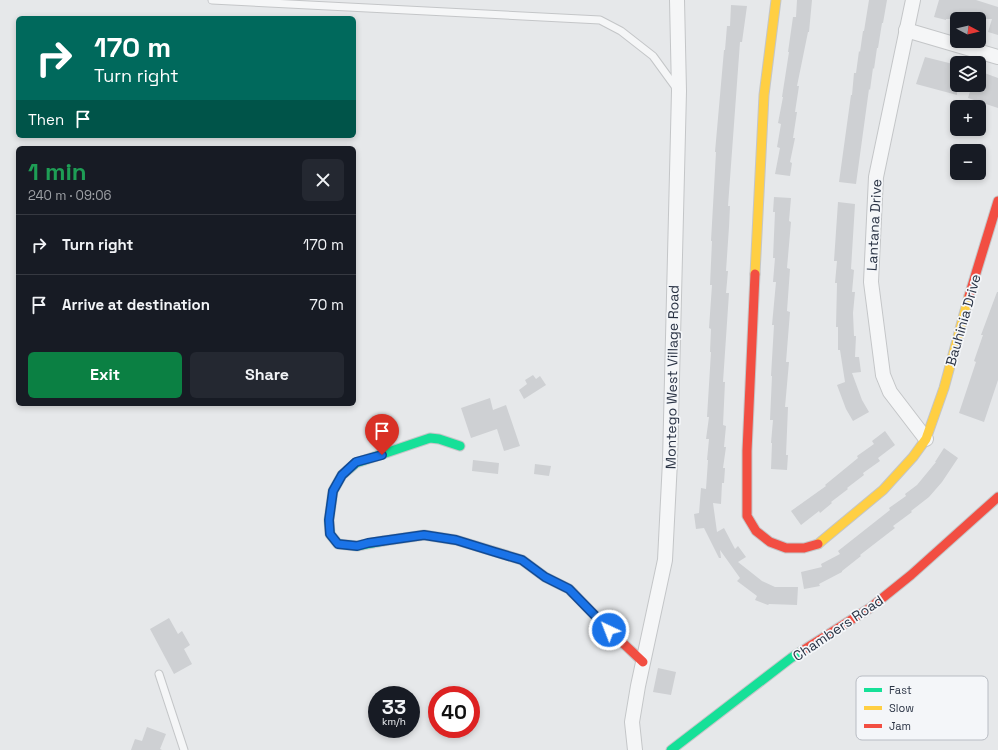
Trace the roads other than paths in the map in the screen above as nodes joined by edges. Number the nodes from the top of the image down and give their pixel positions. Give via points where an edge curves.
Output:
1 (212, 0) edge
2 (677, 0) edge
3 (776, 0) edge
4 (913, 0) edge
5 (906, 30) junction
6 (998, 57) edge
7 (678, 91) junction
8 (998, 201) edge
9 (926, 439) junction
10 (460, 446) dead end
11 (998, 497) edge
12 (643, 662) junction
13 (159, 674) dead end
14 (184, 750) edge
15 (635, 750) edge
16 (671, 750) edge

1 - 7 lane via 600,20 621,31 653,56
2 - 7 street, Montego West Village Road
3 - 9 street, Bauhinia Drive via 764,95 747,443 747,516 756,531 770,542 786,548 804,548 820,543 883,490
4 - 5 street, Lantana Drive
5 - 6 street
5 - 9 street, Lantana Drive via 876,177 871,282 883,375 890,392
7 - 12 street, Montego West Village Road via 670,461 665,560
8 - 9 street, Bauhinia Drive via 944,388
10 - 12 street via 430,438 356,462 342,475 333,491 330,534 338,544 357,546 424,535 456,540 522,560 545,577 569,589
11 - 16 street, Chambers Road via 870,608 791,658
12 - 15 street, Montego West Village Road via 632,722
13 - 14 lane

